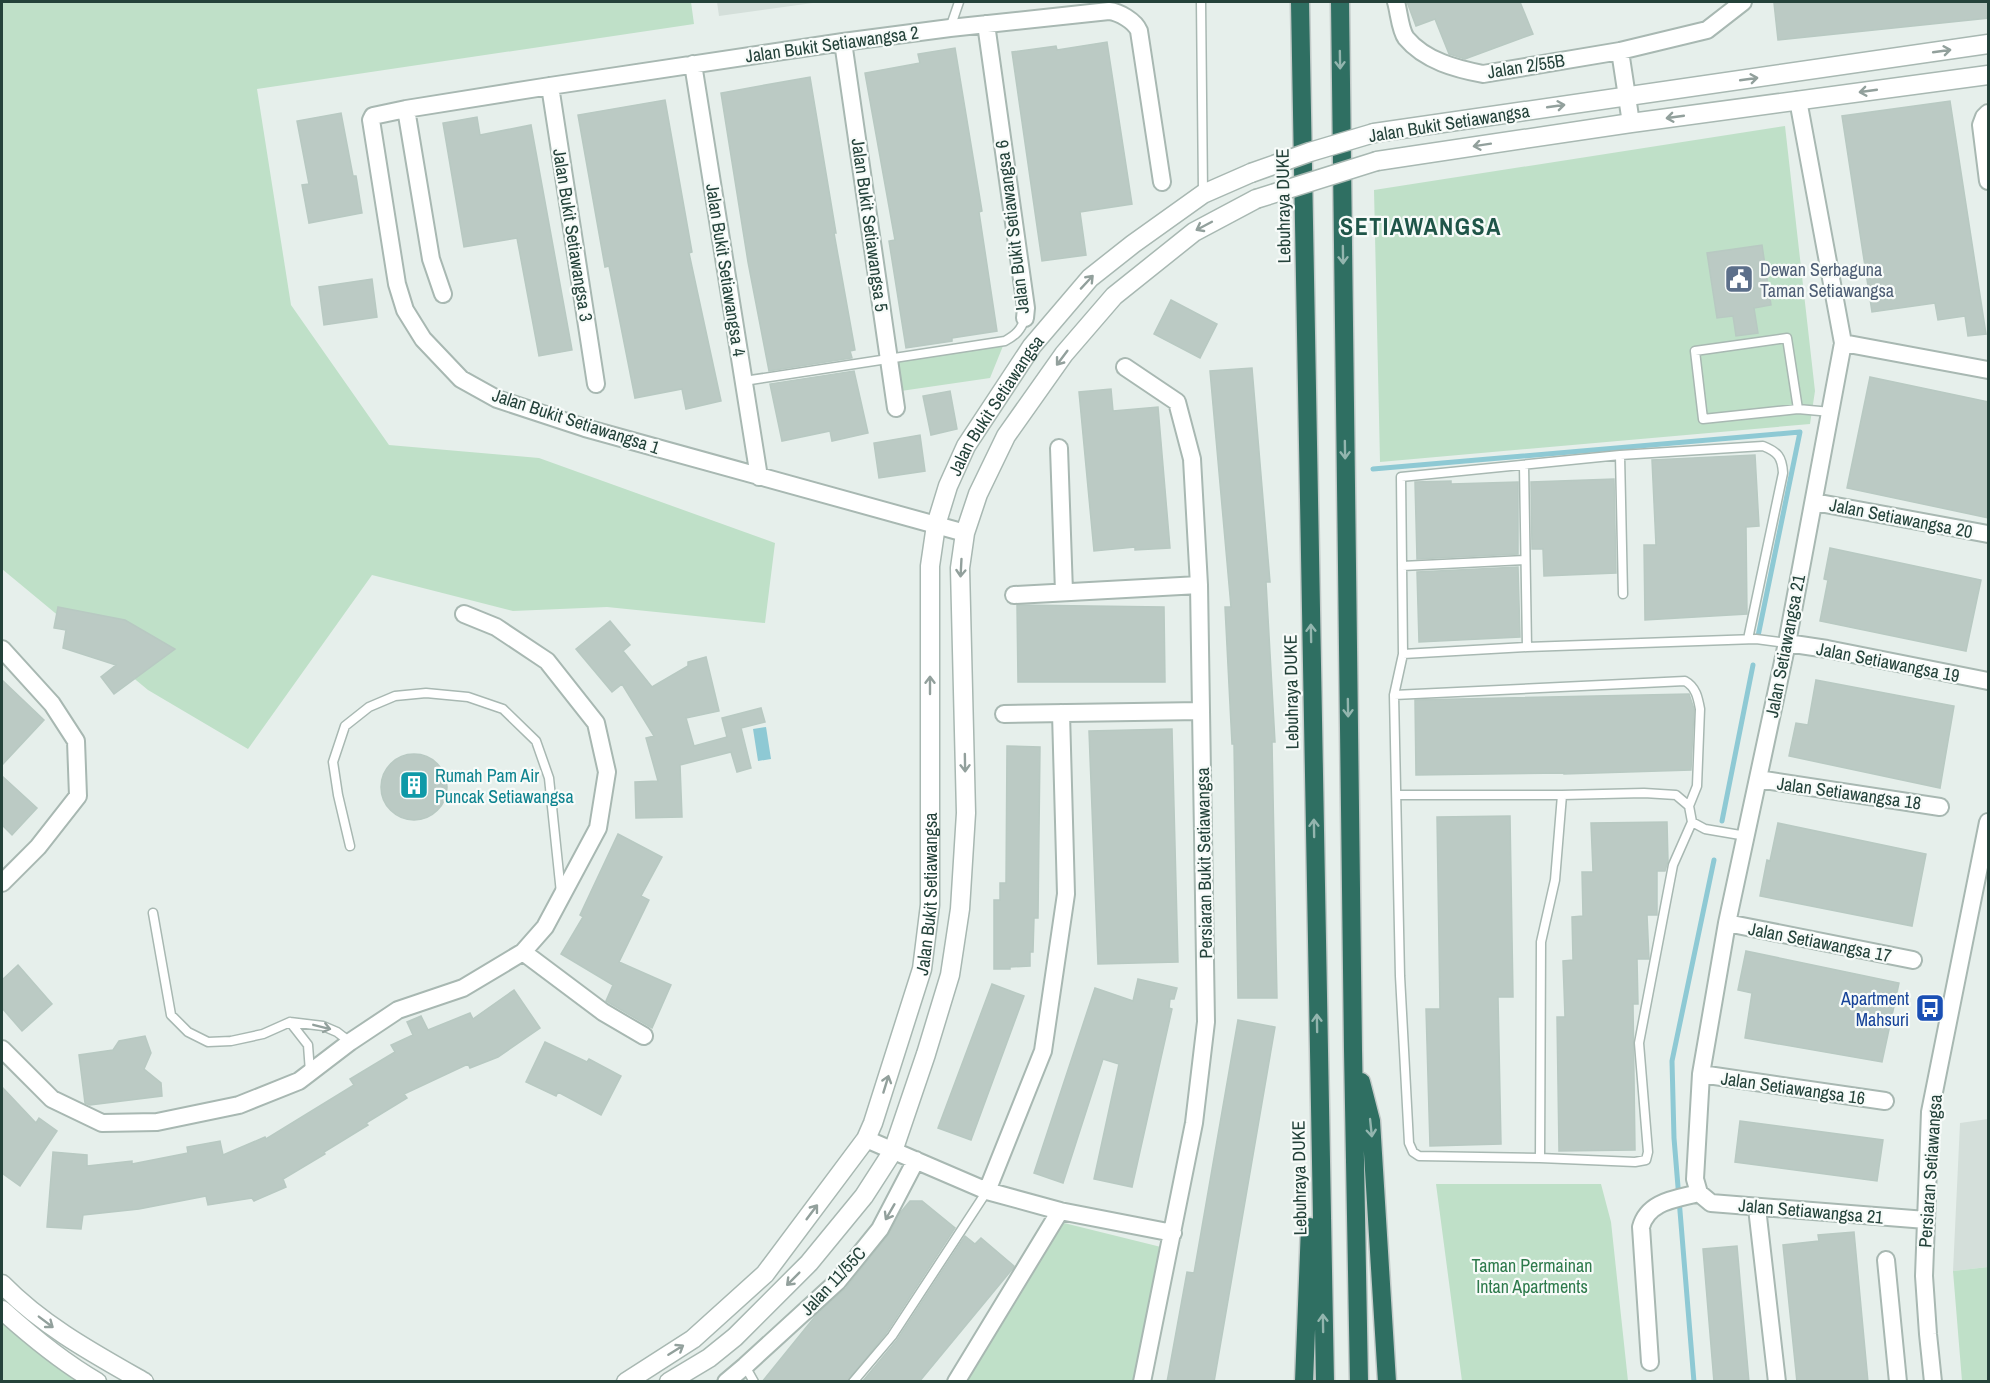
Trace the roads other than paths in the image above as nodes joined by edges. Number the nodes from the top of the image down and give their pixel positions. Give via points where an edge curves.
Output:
1 (959, 2) edge
2 (1201, 2) edge
3 (1300, 2) edge
4 (1340, 2) edge
5 (1396, 2) edge
6 (1743, 2) edge
7 (986, 24) junction
8 (950, 28) junction
9 (843, 42) junction
10 (1989, 44) edge
11 (1620, 51) junction
12 (693, 64) junction
13 (1989, 75) edge
14 (550, 86) junction
15 (1627, 96) junction
16 (1798, 100) junction
17 (406, 109) junction
18 (1989, 113) edge
19 (371, 120) joint
20 (1631, 123) junction
21 (1989, 181) edge
22 (1162, 182) dead end
23 (1203, 194) junction
24 (443, 294) dead end
25 (1025, 318) joint
26 (1843, 343) junction
27 (889, 358) junction
28 (1125, 367) dead end
29 (1989, 370) edge
30 (744, 381) junction
31 (596, 384) dead end
32 (896, 408) dead end
33 (1798, 410) junction
34 (1831, 412) junction
35 (1059, 448) dead end
36 (1620, 455) junction
37 (1524, 465) junction
38 (759, 477) junction
39 (1814, 502) junction
40 (936, 525) junction
41 (965, 532) junction
42 (1988, 534) edge
43 (1525, 560) junction
44 (1402, 566) junction
45 (1199, 585) junction
46 (1064, 592) junction
47 (1623, 594) dead end
48 (1014, 595) dead end
49 (464, 614) dead end
50 (1752, 639) junction
51 (1779, 641) junction
52 (1527, 647) junction
53 (2, 649) edge
54 (1403, 654) junction
55 (1989, 681) edge
56 (1394, 695) junction
57 (1201, 711) junction
58 (1061, 713) junction
59 (1004, 714) dead end
60 (1758, 780) junction
61 (1397, 795) junction
62 (1562, 795) junction
63 (1689, 806) junction
64 (1940, 807) dead end
65 (1692, 822) junction
66 (1989, 822) edge
67 (1739, 835) junction
68 (350, 846) dead end
69 (2, 883) edge
70 (561, 897) junction
71 (153, 913) dead end
72 (1727, 923) junction
73 (523, 952) junction
74 (1913, 960) dead end
75 (290, 1022) junction
76 (644, 1036) dead end
77 (350, 1042) junction
78 (2, 1049) edge
79 (1353, 1050) junction
80 (1318, 1056) junction
81 (310, 1073) junction
82 (1701, 1074) junction
83 (1885, 1101) dead end
84 (866, 1139) junction
85 (893, 1150) junction
86 (1540, 1158) junction
87 (916, 1160) junction
88 (987, 1191) junction
89 (1692, 1195) junction
90 (1757, 1208) junction
91 (1060, 1211) junction
92 (1926, 1221) junction
93 (1173, 1233) junction
94 (1886, 1260) dead end
95 (2, 1284) edge
96 (2, 1310) edge
97 (1650, 1362) dead end
98 (745, 1366) junction
99 (729, 1381) edge
100 (97, 1382) edge
101 (144, 1382) edge
102 (626, 1382) edge
103 (669, 1382) edge
104 (754, 1382) edge
105 (853, 1382) edge
106 (956, 1382) edge
107 (1142, 1382) edge
108 (1304, 1382) edge
109 (1325, 1382) edge
110 (1359, 1382) edge
111 (1389, 1382) edge
112 (1777, 1382) edge
113 (1898, 1382) edge
114 (1933, 1382) edge

1 - 8 lane
2 - 23 lane
80 -> 3 highway, Lebuhraya DUKE
4 -> 79 highway
5 - 11 street, Jalan 2/55B via 1405,37 1430,58 1464,70 1483,74
6 - 11 street, Jalan 2/55B via 1707,30
7 - 8 street, Jalan Bukit Setiawangsa 2
7 - 22 street, Jalan Bukit Setiawangsa 2 via 1109,11 1137,26
7 - 25 street, Jalan Bukit Setiawangsa 6
8 - 9 street, Jalan Bukit Setiawangsa 2
9 - 12 street, Jalan Bukit Setiawangsa 2
9 - 27 street, Jalan Bukit Setiawangsa 5
15 -> 10 street, Jalan Bukit Setiawangsa
11 - 15 street
12 - 14 street, Jalan Bukit Setiawangsa 2
12 - 30 street, Jalan Bukit Setiawangsa 4
13 -> 16 street, Jalan Bukit Setiawangsa
14 - 17 street, Jalan Bukit Setiawangsa 2
14 - 31 street, Jalan Bukit Setiawangsa 3
15 - 20 street
23 -> 15 street, Jalan Bukit Setiawangsa, bridge via 1251,173 1374,133
16 -> 20 street, Jalan Bukit Setiawangsa
16 - 26 street, Jalan Setiawangsa 21
17 - 19 street, Jalan Bukit Setiawangsa 2 via 376,114
17 - 24 street via 431,259
18 - 21 street via 1981,125
19 - 38 street, Jalan Bukit Setiawangsa 1 via 397,284 405,310 423,339 461,379 497,399 585,428
20 -> 41 street, Jalan Bukit Setiawangsa, bridge via 1377,161 1256,199 1194,232 1114,296 1064,354 1006,436
40 -> 23 street, Jalan Bukit Setiawangsa via 966,446 1032,346 1090,278
25 - 27 lane, Jalan Bukit Setiawangsa 6 via 1015,335 1005,341
26 - 29 street
26 - 34 street, Jalan Setiawangsa 21
27 - 30 lane, Jalan Bukit Setiawangsa 6
27 - 32 street, Jalan Bukit Setiawangsa 5
28 - 45 street, Persiaran Bukit Setiawangsa via 1177,402 1192,459
30 - 38 street, Jalan Bukit Setiawangsa 4
33 - 33 lane via 1703,419 1695,351 1787,338
33 - 34 lane
34 - 39 street, Jalan Setiawangsa 21
35 - 46 street
36 - 37 lane
36 - 47 lane
36 - 50 lane via 1763,447 1780,455 1783,473
37 - 43 lane
37 - 44 lane via 1401,477
38 - 40 street, Jalan Bukit Setiawangsa 1
39 - 42 street, Jalan Setiawangsa 20
39 - 51 street, Jalan Setiawangsa 21
40 - 41 street, Jalan Bukit Setiawangsa 1
84 -> 40 street, Jalan Bukit Setiawangsa via 922,969 930,905 930,566
41 -> 85 street, Jalan Bukit Setiawangsa via 960,568 966,813 960,909 950,975
43 - 44 lane
43 - 52 lane
44 - 54 lane
45 - 46 street
45 - 57 street, Persiaran Bukit Setiawangsa
46 - 48 street
49 - 70 street via 496,627 547,661 596,723 607,772 598,828
50 - 51 lane
50 - 52 lane
51 - 55 street, Jalan Setiawangsa 19
51 - 60 street, Jalan Setiawangsa 21
52 - 54 lane
53 - 69 street via 52,704 76,741 78,796 38,847
54 - 56 lane
56 - 61 lane
56 - 63 lane via 1685,681 1698,697 1700,709 1697,786
57 - 58 street
57 - 93 street, Persiaran Bukit Setiawangsa via 1206,1022 1194,1123
58 - 59 street
58 - 88 street via 1066,894 1043,1051
60 - 64 street, Jalan Setiawangsa 18
60 - 67 street, Jalan Setiawangsa 21
61 - 62 lane
61 - 86 lane via 1408,1143 1419,1156
62 - 63 lane via 1676,795
62 - 86 lane via 1555,880 1541,942
63 - 65 lane
65 - 67 lane via 1706,829
65 - 86 lane via 1673,865 1639,1043 1646,1160
66 - 92 street, Persiaran Setiawangsa via 1930,1112
67 - 72 street, Jalan Setiawangsa 21
68 - 70 lane via 333,762 345,726 369,706 395,696 426,693 468,697 502,709 536,741 549,778
70 - 73 street via 545,927
71 - 75 lane via 171,1015 188,1032 208,1042 231,1041 263,1034
72 - 74 street, Jalan Setiawangsa 17
72 - 82 street, Jalan Setiawangsa 21
73 - 76 street via 603,1012
73 - 77 street via 463,988 398,1010
75 -> 77 lane via 323,1026
75 - 81 lane via 309,1045
77 - 81 street
78 - 81 street via 52,1099 102,1123 157,1122 238,1106 299,1082
79 - 110 highway
79 -> 111 highway via 1371,1121
80 - 108 highway
109 -> 80 highway, Lebuhraya DUKE
82 - 83 street, Jalan Setiawangsa 16
82 - 89 street, Jalan Setiawangsa 21
84 - 85 street
102 -> 84 street, Jalan Bukit Setiawangsa via 693,1340 765,1274
85 - 87 street
85 -> 103 street, Jalan Bukit Setiawangsa via 864,1196 809,1263 735,1337
87 - 88 street
87 -> 98 street, Jalan 11/55C via 880,1229 838,1281
88 - 91 street
88 - 105 lane via 892,1336
89 - 90 street, Jalan Setiawangsa 21 via 1711,1203
89 - 97 street via 1651,1209 1641,1227
90 - 92 street, Jalan Setiawangsa 21
90 - 112 street
91 - 93 street
91 - 106 street
92 - 114 street, Persiaran Setiawangsa via 1924,1276
93 - 107 street, Persiaran Bukit Setiawangsa
94 - 113 street
95 -> 101 street via 44,1322
96 - 100 street via 43,1346
98 - 99 street, Jalan 11/55C
98 - 104 lane

